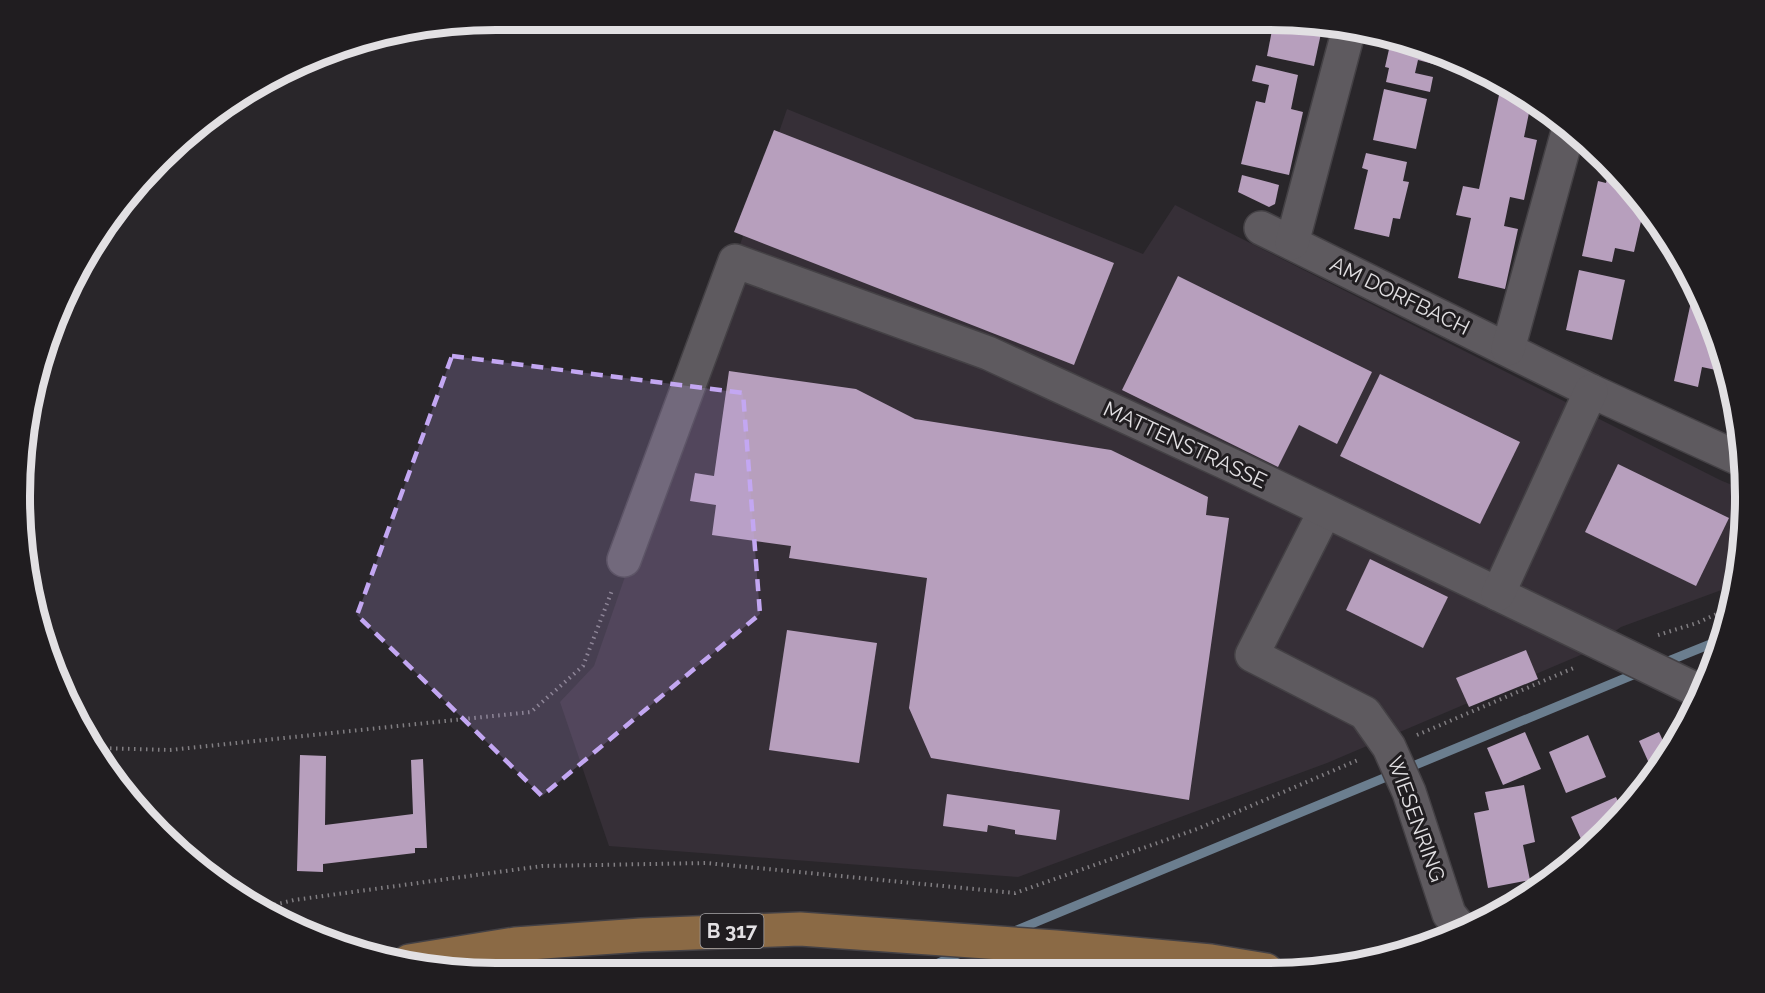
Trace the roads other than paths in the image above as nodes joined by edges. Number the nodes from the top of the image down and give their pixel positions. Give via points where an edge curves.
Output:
1 (1347, 37) edge
2 (1566, 138) edge
3 (1261, 228) dead end
4 (1292, 243) junction
5 (1508, 349) junction
6 (1591, 391) junction
7 (1732, 446) edge
8 (1325, 511) junction
9 (624, 560) road end
10 (1498, 594) junction
11 (1691, 687) edge
12 (1456, 923) edge
13 (429, 958) edge
14 (1223, 963) edge

1 - 4 street
2 - 5 street
3 - 4 street, AM DORFBACH
4 - 5 street, AM DORFBACH
5 - 6 street, AM DORFBACH
6 - 7 street, AM DORFBACH
6 - 10 street
8 - 9 street, MATTENSTRASSE via 988,353 735,261
8 - 10 street, MATTENSTRASSE
8 - 12 street, WIESENRING via 1252,655 1365,713 1392,752 1449,914
10 - 11 street, MATTENSTRASSE
13 - 14 main road, B 317 via 516,944 800,929

